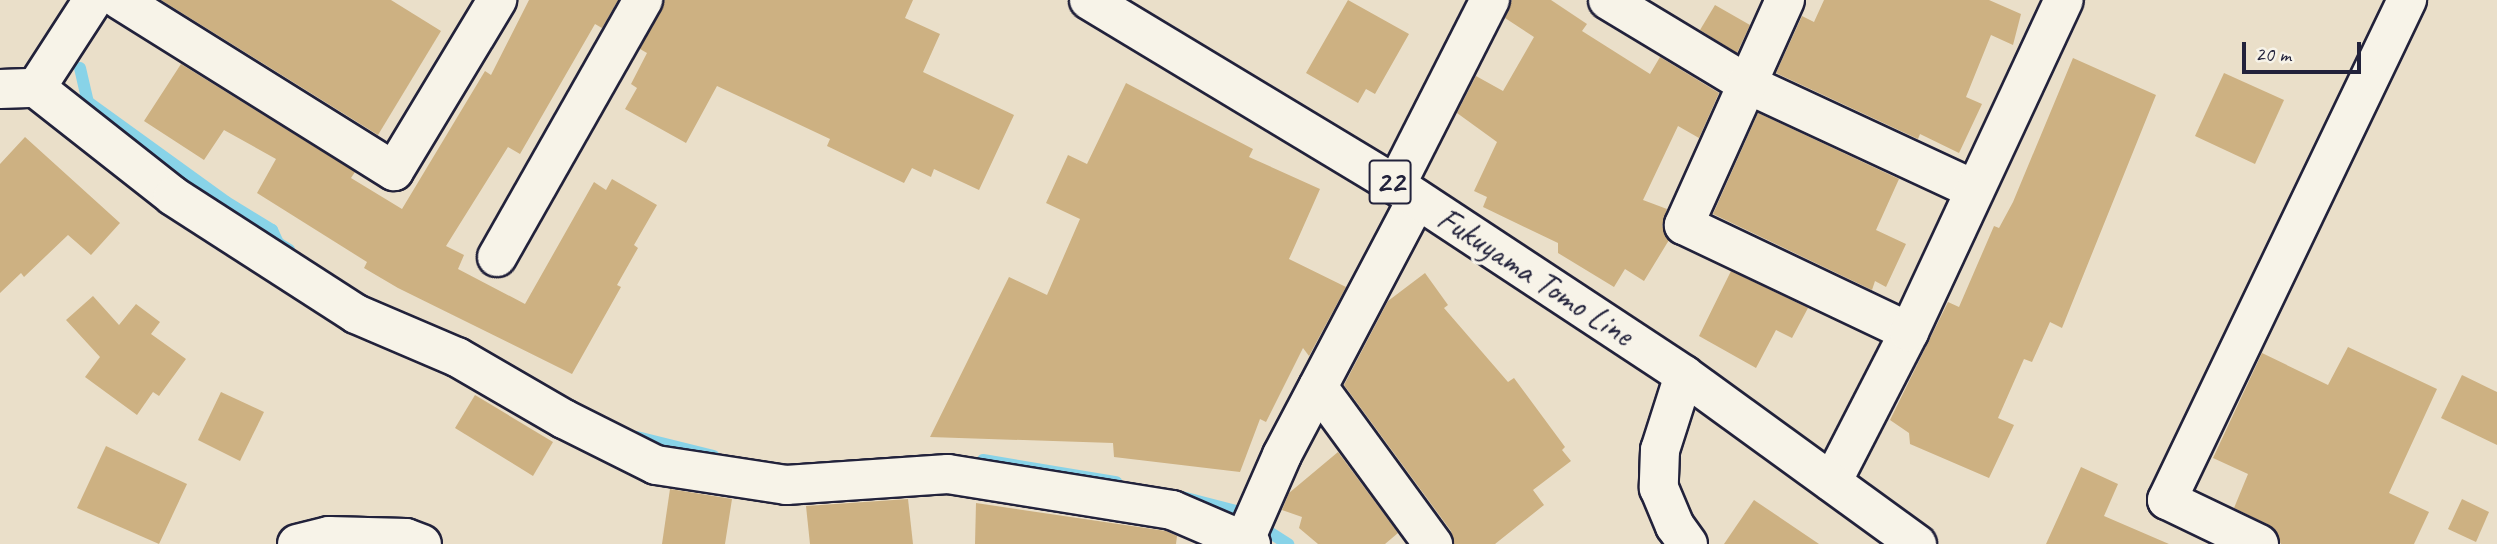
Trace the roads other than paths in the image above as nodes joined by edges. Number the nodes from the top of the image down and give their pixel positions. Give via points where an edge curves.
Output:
1 (93, 0) edge
2 (120, 0) edge
3 (497, 0) edge
4 (643, 0) edge
5 (1088, 0) edge
6 (1490, 0) edge
7 (1608, 0) edge
8 (1785, 0) edge
9 (2064, 0) edge
10 (2407, 0) edge
11 (1747, 84) junction
12 (11, 95) edge
13 (1975, 190) junction
14 (1406, 192) junction
15 (497, 257) dead end
16 (1909, 332) junction
17 (1684, 376) junction
18 (1318, 387) junction
19 (1832, 482) junction
20 (1250, 534) edge
21 (323, 542) edge
22 (422, 544) edge
23 (1433, 544) edge
24 (1688, 544) edge
25 (1917, 544) edge
26 (2259, 544) edge

1 - 12 street
2 - 3 street via 394,171
4 - 15 street
5 - 14 street, Fukuyama Tomo Line / 22
6 - 14 street
7 - 11 street
8 - 11 street
9 - 13 street
10 - 26 street via 2167,500
11 - 13 street
11 - 16 street via 1684,225
12 - 20 street via 356,314 457,356 564,419 656,465 786,485 948,474 1172,510
13 - 16 street
14 - 17 street, Fukuyama Tomo Line / 22
14 - 18 street
16 - 19 street
17 - 19 street, Fukuyama Tomo Line
17 - 24 street via 1660,450 1659,488
18 - 20 street via 1282,455
18 - 23 street
19 - 25 street, Fukuyama Tomo Line
21 - 22 street via 406,538

